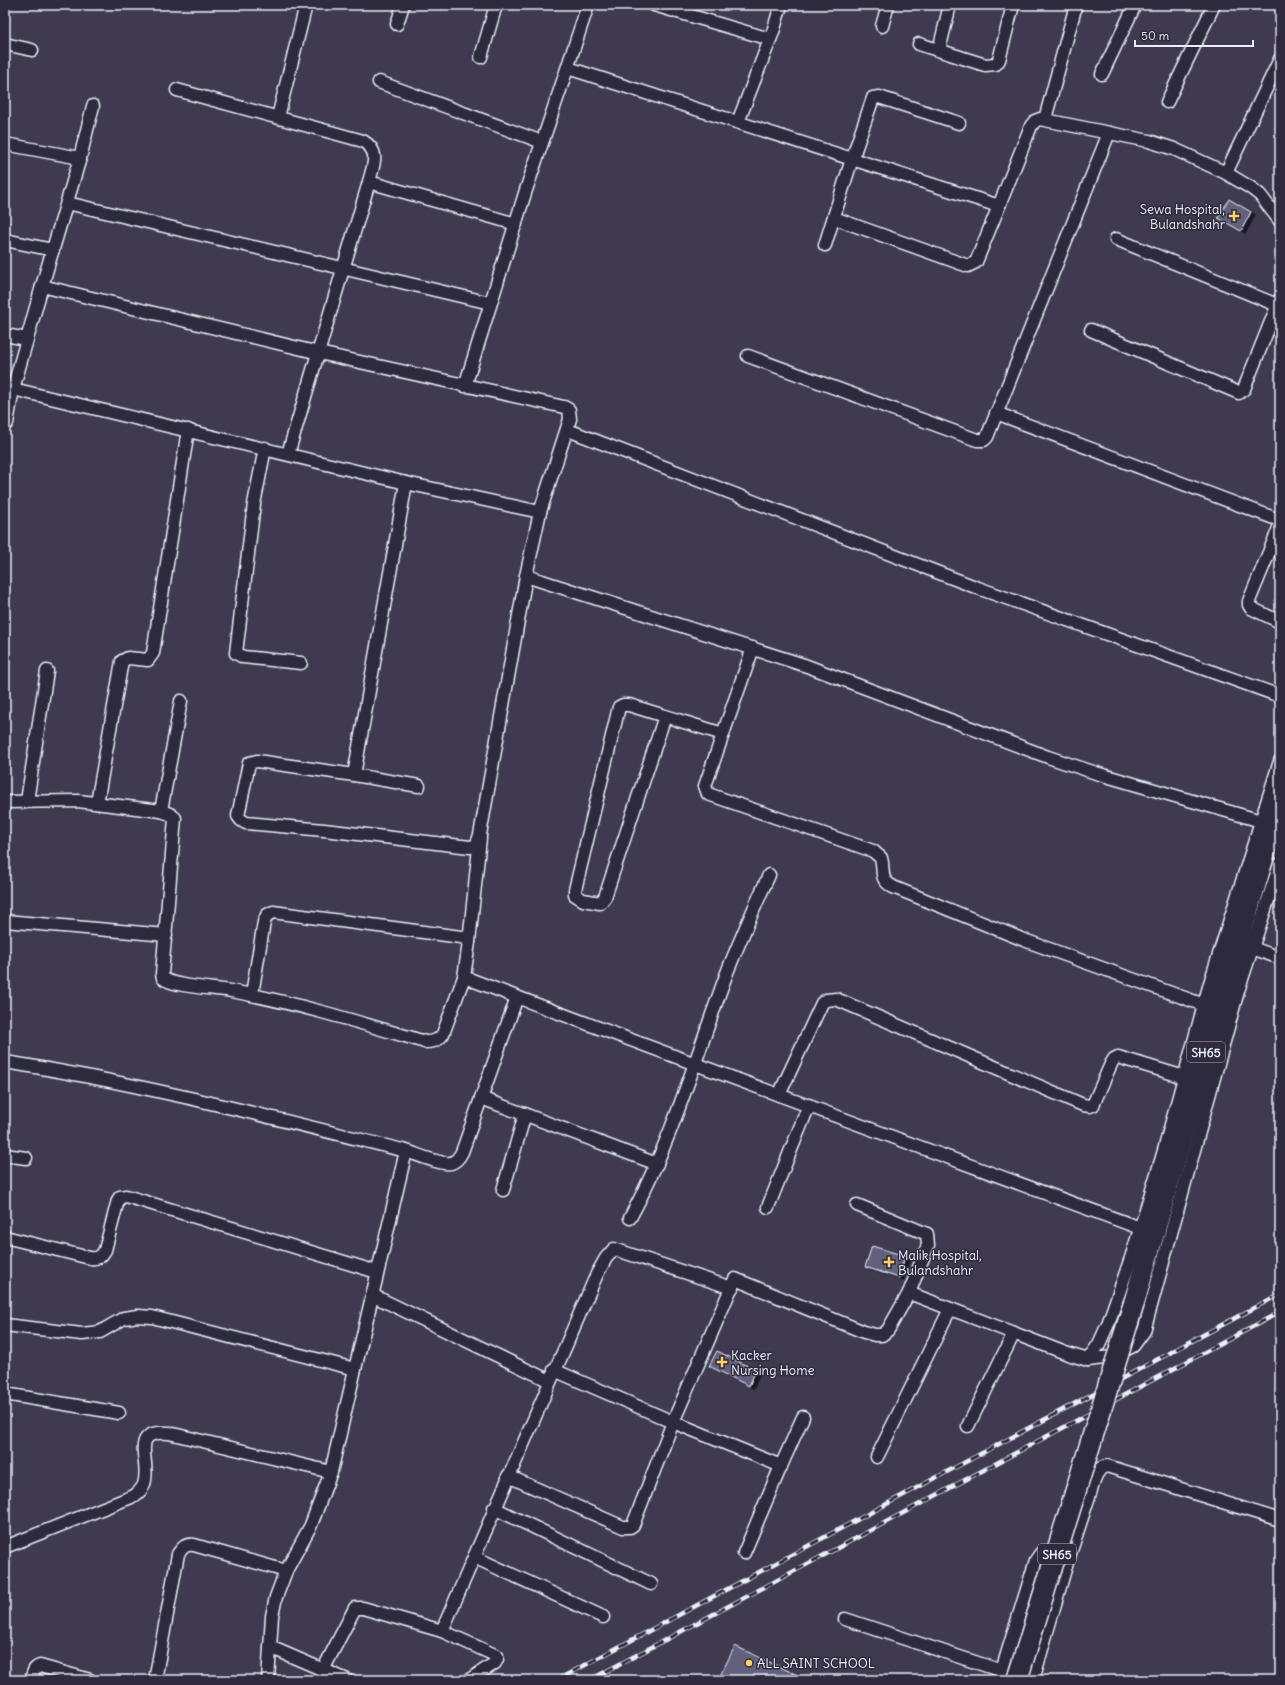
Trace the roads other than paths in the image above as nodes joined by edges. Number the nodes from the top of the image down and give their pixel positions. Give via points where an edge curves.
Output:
1 (306, 5) edge
2 (403, 5) edge
3 (496, 5) edge
4 (588, 5) edge
5 (654, 5) edge
6 (781, 5) edge
7 (888, 5) edge
8 (950, 5) edge
9 (1013, 5) edge
10 (1076, 5) edge
11 (1135, 5) edge
12 (1214, 5) edge
13 (397, 24) dead end
14 (882, 26) dead end
15 (770, 39) junction
16 (5, 44) edge
17 (919, 44) dead end
18 (32, 50) dead end
19 (939, 50) junction
20 (481, 57) dead end
21 (1280, 59) edge
22 (568, 68) junction
23 (1102, 74) dead end
24 (379, 82) dead end
25 (177, 90) dead end
26 (1167, 102) dead end
27 (94, 106) dead end
28 (278, 117) junction
29 (1045, 119) junction
30 (738, 122) junction
31 (959, 123) dead end
32 (1109, 133) junction
33 (542, 142) junction
34 (5, 144) edge
35 (80, 158) junction
36 (852, 159) junction
37 (1226, 173) junction
38 (369, 182) junction
39 (67, 203) junction
40 (999, 206) junction
41 (834, 218) junction
42 (1280, 221) edge
43 (516, 224) junction
44 (1116, 239) dead end
45 (5, 240) edge
46 (825, 245) dead end
47 (53, 250) junction
48 (344, 268) junction
49 (42, 286) junction
50 (1279, 302) edge
51 (490, 303) junction
52 (1091, 330) dead end
53 (5, 335) edge
54 (27, 340) junction
55 (319, 353) junction
56 (748, 356) dead end
57 (465, 386) junction
58 (13, 389) junction
59 (996, 413) junction
60 (6, 426) edge
61 (188, 430) junction
62 (568, 430) junction
63 (265, 448) junction
64 (288, 454) junction
65 (406, 483) junction
66 (540, 512) junction
67 (526, 576) junction
68 (1280, 622) edge
69 (753, 648) junction
70 (301, 664) dead end
71 (47, 671) dead end
72 (1280, 696) edge
73 (181, 700) dead end
74 (665, 716) junction
75 (723, 734) junction
76 (1280, 761) edge
77 (354, 775) junction
78 (419, 786) dead end
79 (27, 801) junction
80 (5, 802) edge
81 (1280, 802) edge
82 (97, 803) junction
83 (161, 811) junction
84 (1261, 821) junction
85 (480, 835) junction
86 (1280, 864) edge
87 (768, 875) dead end
88 (5, 921) edge
89 (166, 935) junction
90 (469, 942) junction
91 (1252, 948) junction
92 (1280, 958) edge
93 (464, 977) junction
94 (252, 994) junction
95 (517, 997) junction
96 (1204, 1005) junction
97 (5, 1062) edge
98 (695, 1065) junction
99 (1184, 1077) junction
100 (779, 1095) junction
101 (481, 1098) junction
102 (810, 1105) junction
103 (525, 1114) junction
104 (406, 1151) junction
105 (5, 1155) edge
106 (26, 1158) dead end
107 (657, 1164) junction
108 (502, 1190) dead end
109 (857, 1204) dead end
110 (768, 1207) dead end
111 (630, 1218) dead end
112 (1140, 1228) junction
113 (5, 1237) edge
114 (377, 1272) junction
115 (732, 1288) junction
116 (909, 1293) junction
117 (372, 1295) junction
118 (950, 1309) junction
119 (5, 1325) edge
120 (1014, 1333) junction
121 (1088, 1360) junction
122 (355, 1369) junction
123 (552, 1376) junction
124 (5, 1394) edge
125 (119, 1413) dead end
126 (803, 1417) dead end
127 (673, 1422) junction
128 (968, 1426) dead end
129 (877, 1457) dead end
130 (781, 1466) junction
131 (331, 1472) junction
132 (508, 1476) junction
133 (494, 1508) junction
134 (1280, 1520) edge
135 (5, 1547) edge
136 (744, 1553) dead end
137 (474, 1557) junction
138 (1066, 1566) junction
139 (286, 1571) junction
140 (651, 1584) dead end
141 (603, 1617) dead end
142 (845, 1619) dead end
143 (442, 1631) junction
144 (270, 1647) junction
145 (323, 1670) junction
146 (1006, 1677) edge
147 (31, 1680) edge
148 (90, 1680) edge
149 (154, 1680) edge
150 (268, 1680) edge
151 (347, 1680) edge
152 (469, 1680) edge
153 (1033, 1680) edge

1 - 28 street
2 - 13 street
3 - 20 street
4 - 22 street
5 - 15 street
6 - 15 street
7 - 14 street
8 - 19 street
9 - 19 street via 996,64 985,65
10 - 29 street
11 - 23 street
12 - 26 street
15 - 30 street
16 - 18 street
17 - 19 street
21 - 37 street
22 - 30 street
22 - 33 street
24 - 33 street
25 - 28 street
27 - 35 street
28 - 38 street via 363,141 374,150
29 - 32 street
29 - 40 street via 1035,121 1031,126
30 - 36 street
31 - 36 street via 876,96 871,101
32 - 37 street via 1174,149
32 - 59 street
33 - 43 street
34 - 35 street
35 - 39 street
36 - 40 street
36 - 41 street
37 - 42 street via 1260,195
38 - 43 street
38 - 48 street
39 - 47 street
39 - 48 street
40 - 41 street via 976,262 968,266
41 - 46 street
43 - 51 street
44 - 50 street
45 - 47 street
47 - 49 street
48 - 51 street
48 - 55 street
49 - 54 street
49 - 55 street
50 - 52 street via 1244,389 1239,393
51 - 57 street
53 - 54 street
54 - 58 street
55 - 57 street
55 - 64 street
56 - 59 street via 976,440 981,441 987,437
57 - 62 street via 564,407 571,414
58 - 60 street
58 - 61 street
59 - 68 street via 1279,520 1279,528 1249,605
61 - 63 street
61 - 82 street via 153,653 148,660 128,658 122,661
62 - 66 street
62 - 72 street via 978,588
63 - 64 street
63 - 70 street via 254,504 236,653 243,657
64 - 65 street
65 - 66 street
65 - 77 street
66 - 67 street
67 - 69 street
67 - 85 street
69 - 75 street
69 - 84 street via 847,680 1077,767
71 - 79 street
73 - 83 street
74 - 74 street via 629,705 619,707 575,890 578,898 600,903 605,897
74 - 75 street
75 - 96 street via 705,786 708,794 873,852 882,858 882,876 893,887 1024,940
76 - 84 street
77 - 78 street
77 - 85 street via 252,761 247,767 238,816 246,823 470,847 476,846
79 - 80 street
79 - 82 street
81 - 146 main road, SH65, bridge via 1134,1303
82 - 83 street
83 - 89 street via 175,818
84 - 96 street
85 - 90 street
86 - 91 street
87 - 98 street via 728,969
88 - 89 street
89 - 94 street via 162,974 167,982
90 - 93 street
90 - 94 street via 461,937 273,912 267,915 264,922
91 - 92 street
91 - 121 street via 1144,1331 1133,1346 1111,1357
93 - 94 street via 443,1034 432,1042
93 - 95 street
95 - 98 street
95 - 101 street
96 - 99 street
97 - 104 street via 60,1070 153,1089
98 - 100 street
98 - 107 street
99 - 100 street via 1118,1057 1111,1064 1093,1105 1083,1105 830,998 822,1003
99 - 112 street
100 - 102 street
101 - 103 street
101 - 104 street via 462,1152 451,1163
102 - 110 street
102 - 112 street
103 - 107 street
103 - 108 street
104 - 114 street
105 - 106 street
107 - 111 street
109 - 116 street via 927,1234 928,1245
112 - 121 street via 1108,1324
113 - 114 street via 96,1258 105,1250 118,1200 126,1196
114 - 117 street
115 - 116 street via 735,1279 875,1335 882,1335 888,1330
115 - 123 street via 614,1248 597,1274
115 - 127 street
116 - 118 street
117 - 122 street
117 - 123 street
118 - 120 street
118 - 129 street
119 - 122 street via 82,1334 100,1332 124,1318 152,1317
120 - 121 street
120 - 128 street
122 - 131 street
123 - 127 street
123 - 132 street
124 - 125 street
126 - 130 street
127 - 130 street
127 - 132 street via 633,1525 630,1527 622,1527
130 - 136 street
131 - 135 street via 158,1432 146,1439 143,1446 145,1483 134,1496
131 - 139 street via 311,1525
132 - 133 street
133 - 137 street
133 - 140 street
134 - 138 street via 1107,1466 1101,1468 1096,1475
137 - 141 street
137 - 143 street
138 - 146 street via 1064,1558 1046,1552 1041,1553 1036,1560
138 - 153 street
139 - 144 street via 272,1616
139 - 149 street via 194,1545 184,1546 178,1554
142 - 146 street
143 - 145 street via 363,1608 355,1608
143 - 152 street via 497,1656 495,1663
144 - 145 street
144 - 150 street
145 - 151 street
147 - 148 street via 36,1667 40,1666

